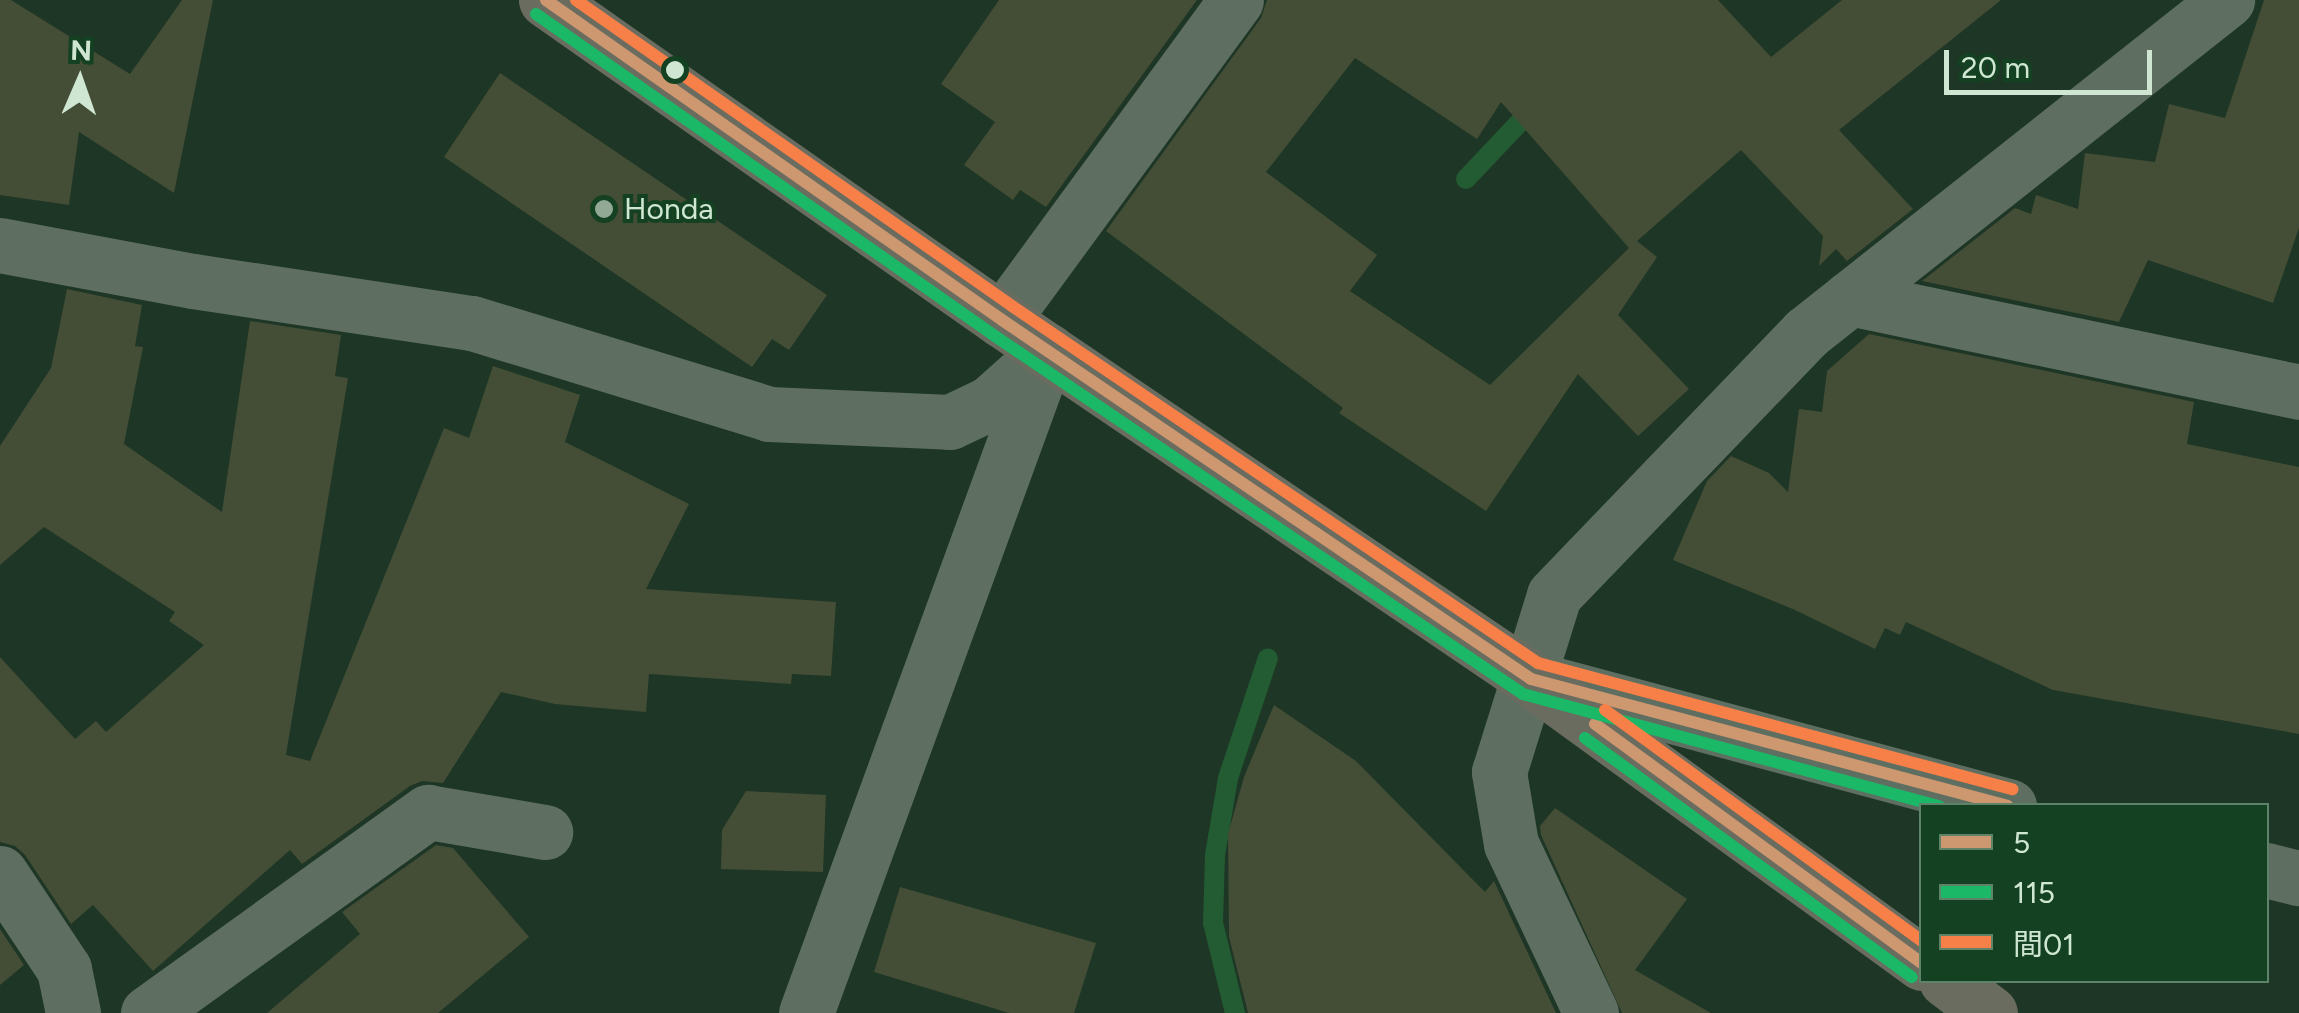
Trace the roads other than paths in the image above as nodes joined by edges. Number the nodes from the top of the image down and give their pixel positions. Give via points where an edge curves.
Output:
1 (546, 0) edge
2 (1236, 0) edge
3 (2227, 0) edge
4 (0, 245) edge
5 (1850, 298) junction
6 (1002, 320) junction
7 (1048, 351) junction
8 (2299, 392) edge
9 (1531, 679) junction
10 (1998, 803) edge
11 (545, 832) dead end
12 (2269, 871) edge
13 (0, 873) edge
14 (2299, 878) edge
15 (1919, 961) edge
16 (1950, 983) edge
17 (73, 1013) edge
18 (148, 1013) edge
19 (806, 1013) edge
20 (1590, 1013) edge
21 (1990, 1013) edge

1 - 6 highway
2 - 6 street
3 - 5 street
4 - 7 street via 472,323 769,414 950,422 990,404
5 - 8 street
5 - 9 street via 1806,333 1554,595
6 - 7 highway
7 - 9 highway
7 - 19 street
9 - 10 street
9 - 15 highway
9 - 20 street via 1499,772 1511,844
11 - 18 street via 428,812
12 - 14 street
13 - 17 street via 64,969
16 - 21 highway

